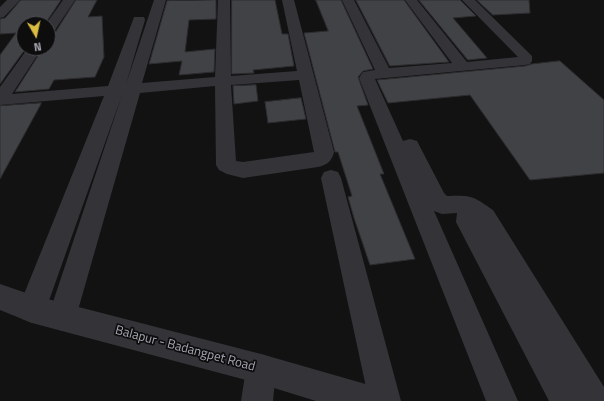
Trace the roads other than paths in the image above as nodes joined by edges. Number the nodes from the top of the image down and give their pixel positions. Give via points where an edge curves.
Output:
1 (14, 0) edge
2 (69, 0) edge
3 (146, 0) edge
4 (160, 0) edge
5 (224, 0) edge
6 (288, 0) edge
7 (348, 0) edge
8 (411, 0) edge
9 (468, 0) edge
10 (0, 14) edge
11 (56, 19) edge
12 (30, 56) edge
13 (463, 67) junction
14 (384, 73) junction
15 (306, 75) junction
16 (223, 81) junction
17 (124, 89) junction
18 (0, 99) edge
19 (390, 103) dead end
20 (331, 178) dead end
21 (468, 204) junction
22 (0, 297) edge
23 (32, 309) junction
24 (62, 317) junction
25 (261, 369) junction
26 (256, 401) edge
27 (370, 401) edge
28 (385, 401) edge
29 (502, 401) edge
30 (566, 401) edge
31 (594, 401) edge

1 - 10 street
2 - 11 street
3 - 17 street
4 - 17 street
5 - 16 street
6 - 15 street
7 - 14 street
8 - 13 street
9 - 13 street via 526,59 522,62
12 - 18 street
13 - 14 street
14 - 29 street via 369,75 367,78
15 - 16 street
15 - 16 street via 323,156 318,160 243,170 226,165
16 - 17 street
17 - 18 street
17 - 23 street
17 - 24 street
19 - 21 street via 436,199 442,205
20 - 28 street
21 - 30 street via 468,222
21 - 31 street via 485,217
22 - 23 street, Balapur - Badangpet Road
23 - 24 street, Balapur - Badangpet Road
24 - 25 street, Balapur - Badangpet Road
25 - 26 street
25 - 27 street, Balapur - Badangpet Road

